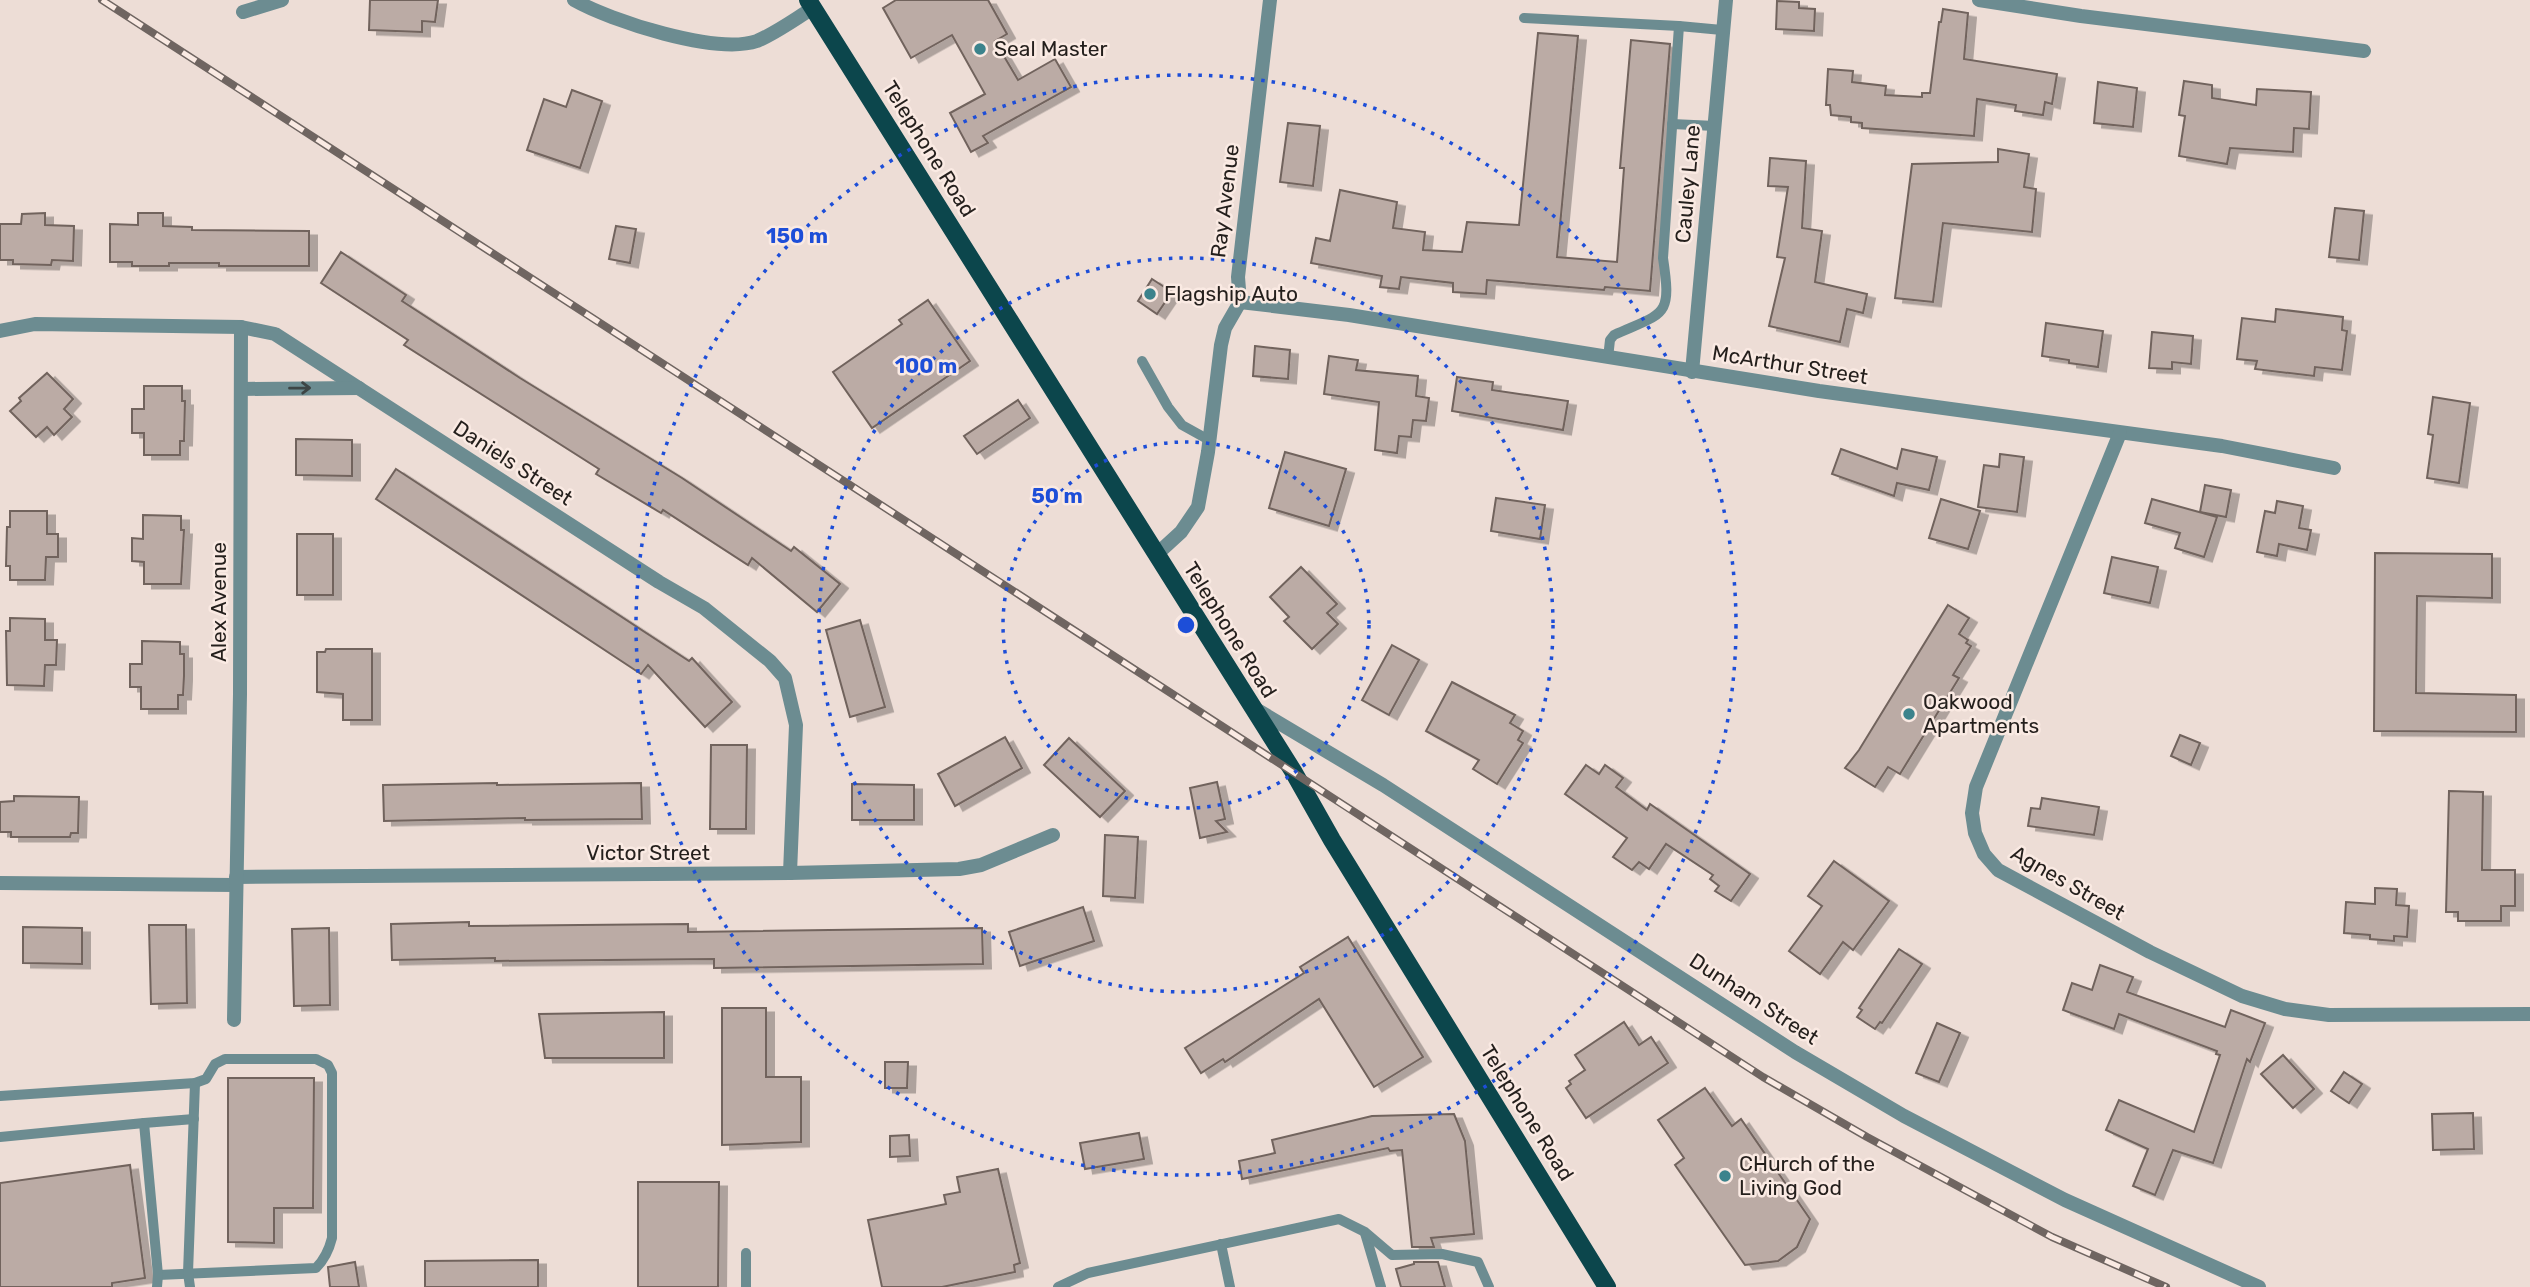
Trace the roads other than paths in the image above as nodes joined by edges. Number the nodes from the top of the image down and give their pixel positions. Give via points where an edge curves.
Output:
1 (282, 0) edge
2 (574, 0) edge
3 (1270, 0) edge
4 (1726, 0) edge
5 (1979, 0) edge
6 (811, 4) edge
7 (243, 12) dead end
8 (1524, 18) dead end
9 (1679, 26) junction
10 (1722, 30) junction
11 (2364, 51) dead end
12 (1672, 124) junction
13 (1714, 126) junction
14 (1240, 302) junction
15 (241, 327) junction
16 (2, 330) edge
17 (1608, 358) junction
18 (1142, 361) dead end
19 (1692, 372) junction
20 (359, 388) junction
21 (241, 389) junction
22 (2120, 433) junction
23 (1209, 440) junction
24 (2334, 468) dead end
25 (1157, 554) junction
26 (1250, 705) junction
27 (1053, 835) dead end
28 (790, 873) junction
29 (236, 881) junction
30 (0, 883) edge
31 (2530, 1014) edge
32 (234, 1020) dead end
33 (195, 1083) junction
34 (0, 1096) edge
35 (194, 1119) junction
36 (144, 1123) junction
37 (0, 1137) edge
38 (1365, 1233) junction
39 (1221, 1244) junction
40 (746, 1253) dead end
41 (188, 1273) junction
42 (158, 1275) junction
43 (157, 1287) edge
44 (190, 1287) edge
45 (746, 1287) edge
46 (1058, 1287) edge
47 (1230, 1287) edge
48 (1381, 1287) edge
49 (1489, 1287) edge
50 (1607, 1287) edge
51 (2259, 1287) edge

1 - 7 street
2 - 6 street via 609,18 711,44 736,45 757,40
3 - 14 street, Ray Avenue via 1238,277
4 - 10 street, Cauley Lane
5 - 11 street
6 - 25 main road, Telephone Road
8 - 9 lane
9 - 10 lane
9 - 12 lane
10 - 13 street, Cauley Lane
12 - 13 lane
12 - 17 lane via 1663,258 1665,306 1660,314 1614,335
13 - 19 street, Cauley Lane
14 - 17 street, McArthur Street via 1349,315
14 - 23 street, Ray Avenue via 1220,345
15 - 16 street, Daniels Street via 35,324
15 - 20 street, Daniels Street via 275,334
15 - 21 street, Alex Avenue
17 - 19 street, McArthur Street
18 - 23 lane via 1182,425
19 - 22 street, McArthur Street
21 -> 20 street
20 - 28 street, Daniels Street via 704,608 778,669 785,678 796,725
21 - 29 street, Alex Avenue
22 - 24 street, McArthur Street via 2222,446
22 - 31 street, Agnes Street via 1976,787 1972,813 1984,854 1998,870 2021,884 2150,952 2242,996 2286,1009 2329,1015
23 - 25 street, Ray Avenue via 1198,507 1181,532
25 - 26 main road, Telephone Road
26 - 50 main road, Telephone Road
26 - 51 street, Dunham Street via 1394,792 1795,1052 1904,1116 2066,1200
27 - 28 street, Victor Street via 981,865 959,869
28 - 29 street, Victor Street
29 - 30 street, Victor Street
29 - 32 street, Alex Avenue
33 - 34 lane
33 - 35 lane
33 - 41 lane via 206,1079 215,1064 225,1059 316,1059 328,1065 332,1073 332,1238 328,1253 316,1268
35 - 36 lane
35 - 41 lane
36 - 37 lane
36 - 42 lane
38 - 39 lane via 1339,1219
38 - 48 lane
38 - 49 lane via 1392,1255 1442,1254 1478,1262
39 - 46 lane via 1088,1273
39 - 47 lane
40 - 45 lane
41 - 42 lane
41 - 44 lane
42 - 43 lane

